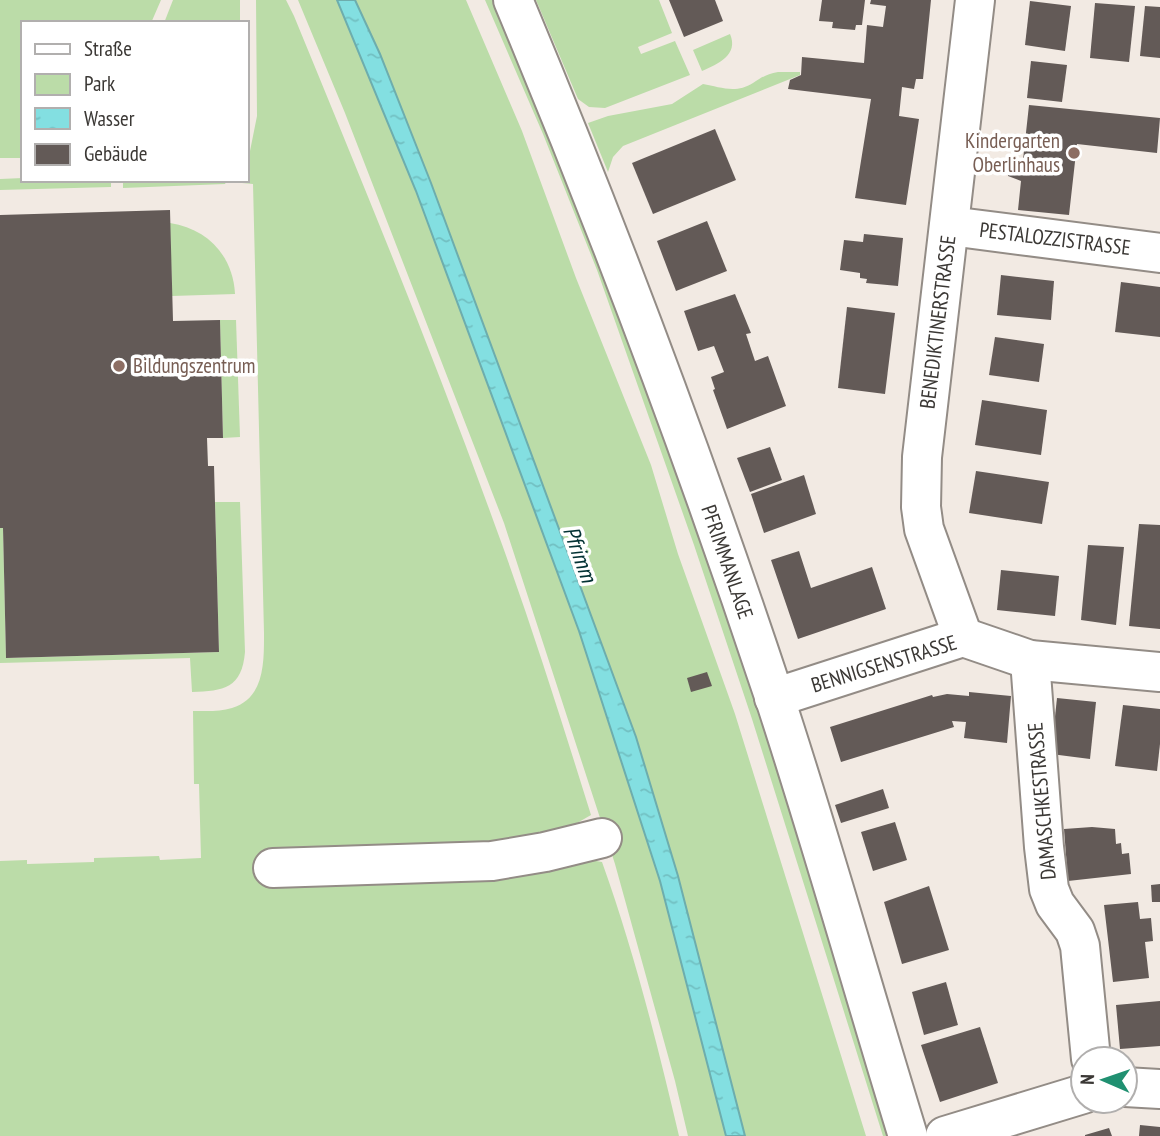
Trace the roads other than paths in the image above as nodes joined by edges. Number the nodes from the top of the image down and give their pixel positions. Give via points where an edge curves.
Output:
1 (513, 0) edge
2 (975, 0) edge
3 (950, 226) junction
4 (1160, 253) edge
5 (962, 638) junction
6 (1030, 660) junction
7 (1160, 672) edge
8 (774, 698) junction
9 (602, 838) dead end
10 (273, 867) dead end
11 (1090, 1045) edge
12 (1139, 1088) edge
13 (1160, 1089) edge
14 (1069, 1098) edge
15 (908, 1136) edge
16 (945, 1136) edge

1 - 8 street, PFRIMMANLAGE via 593,193 682,431
2 - 3 street, BENEDIKTINERSTRASSE
3 - 4 street, PESTALOZZISTRASSE
3 - 5 street, BENEDIKTINERSTRASSE via 922,457 921,507 930,549
5 - 6 street, BENNIGSENSTRASSE
5 - 8 street, BENNIGSENSTRASSE
6 - 7 street, BENNIGSENSTRASSE
6 - 11 street, DAMASCHKESTRASSE via 1049,889 1080,946
8 - 15 street, PFRIMMANLAGE
9 - 10 street via 492,861
12 - 13 street
14 - 16 street

